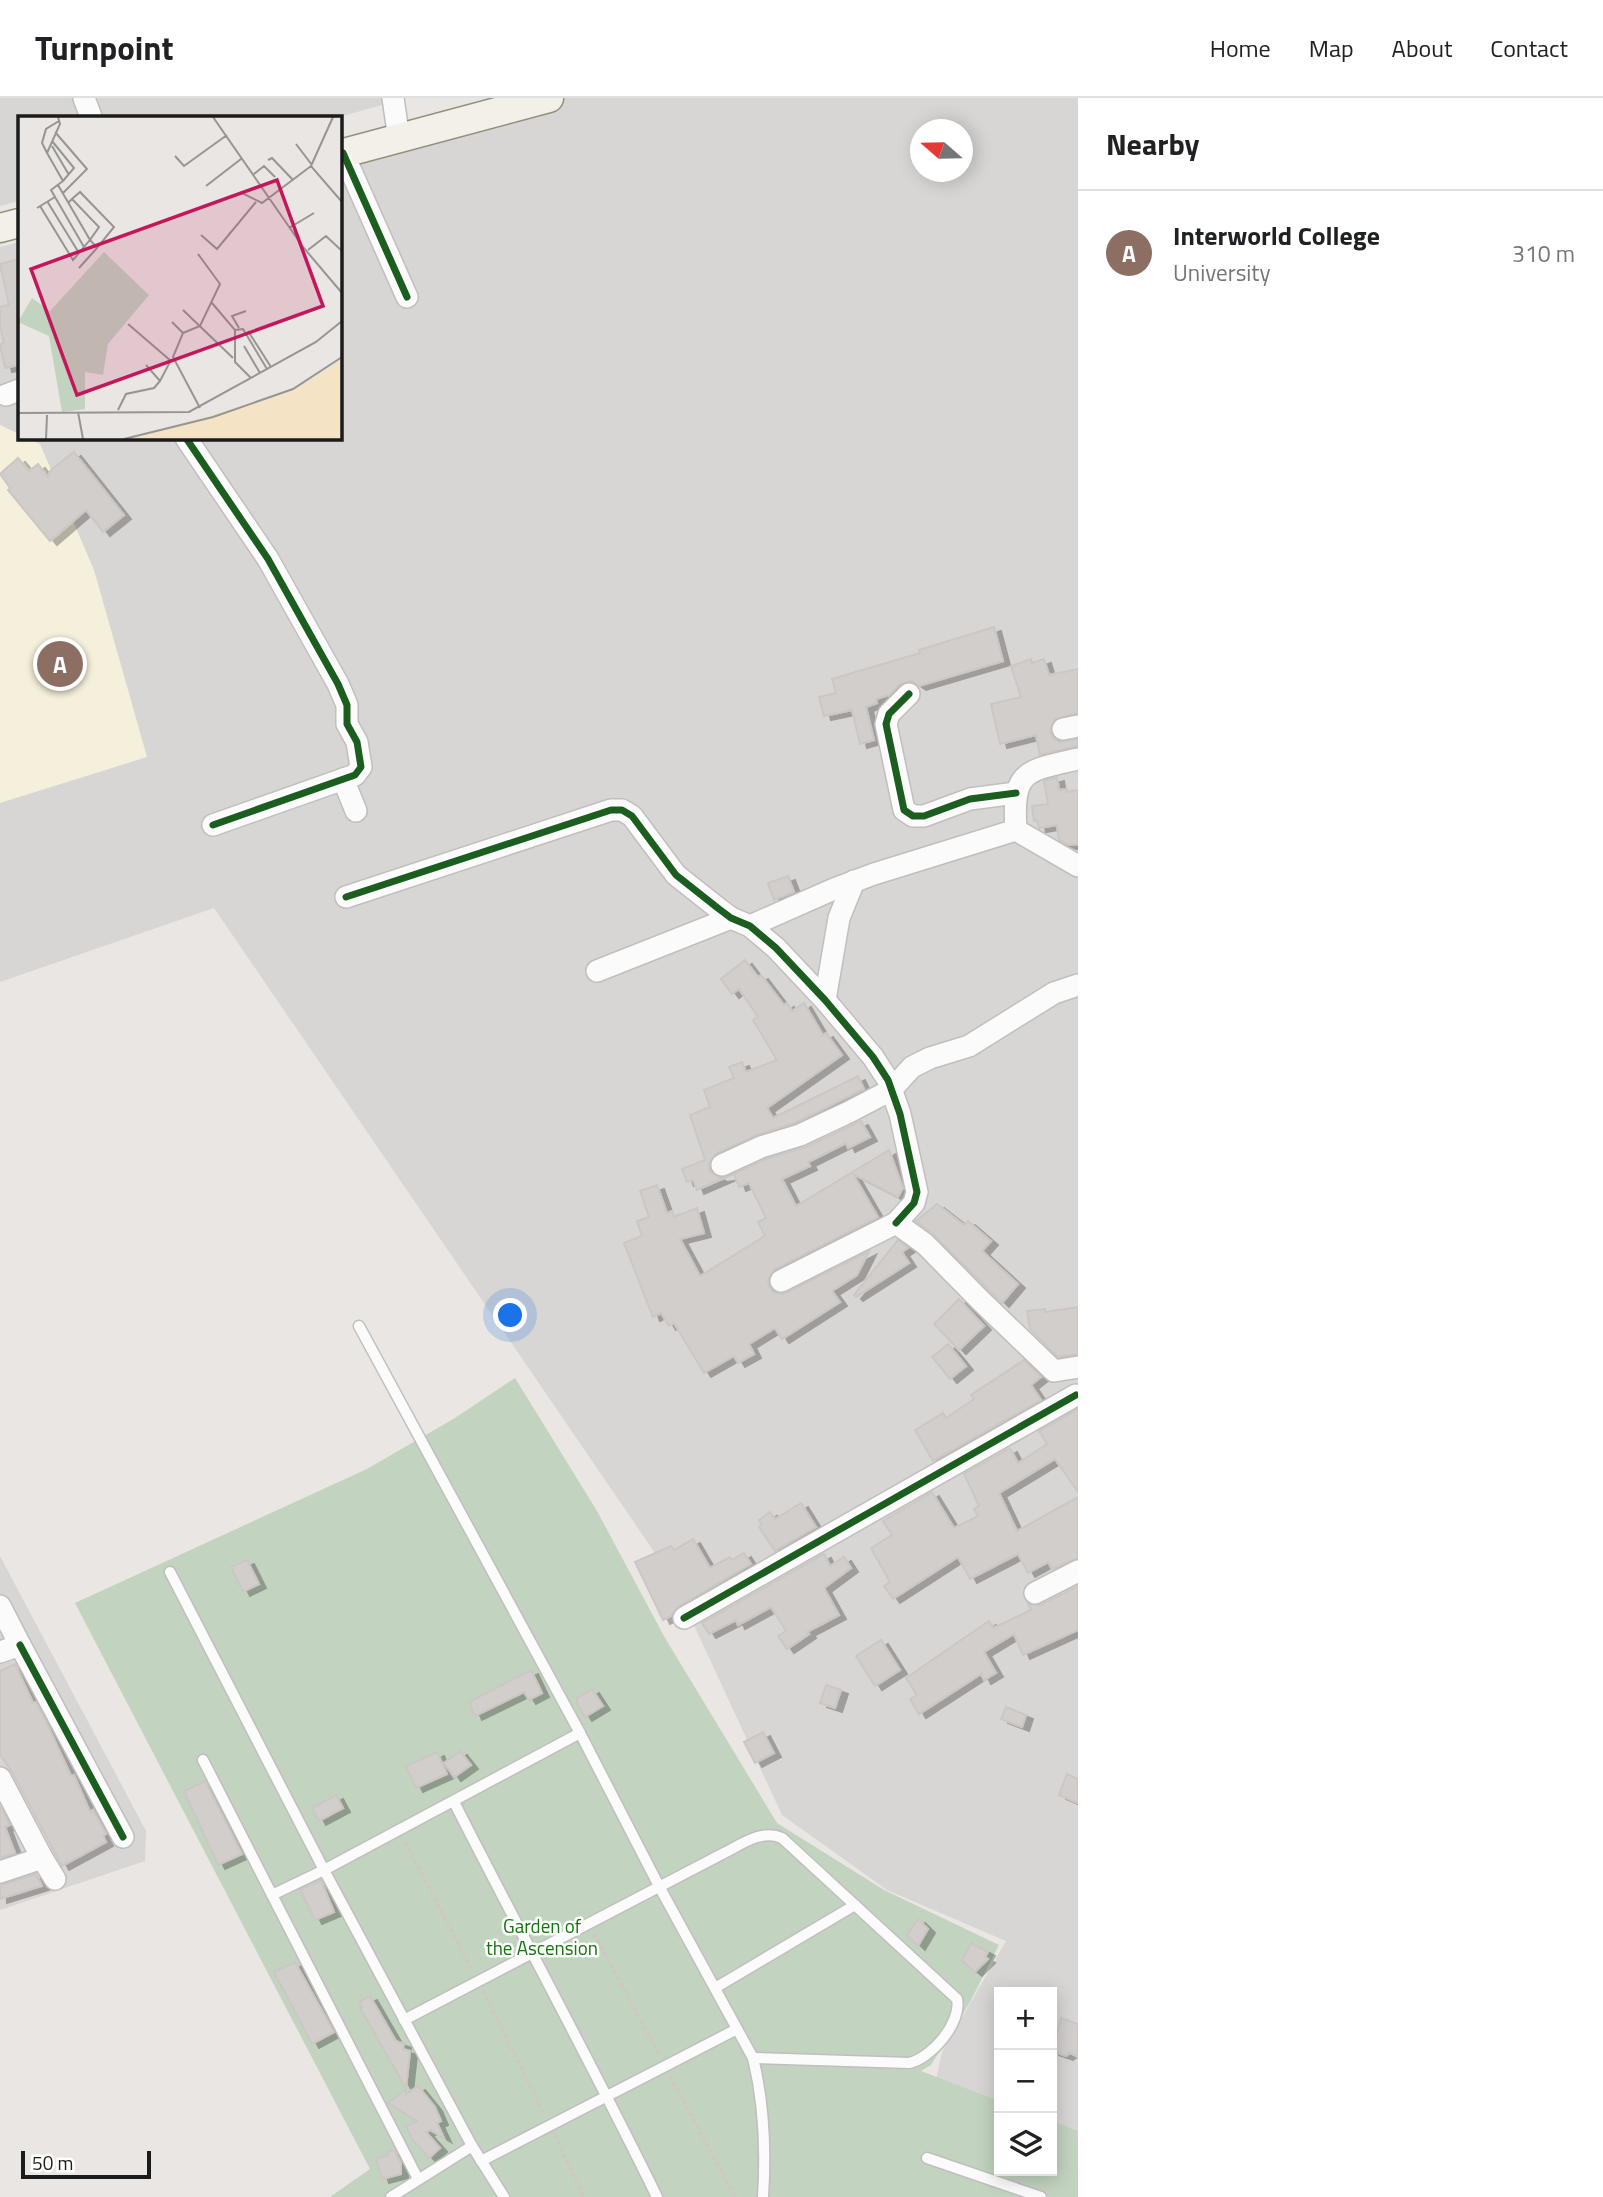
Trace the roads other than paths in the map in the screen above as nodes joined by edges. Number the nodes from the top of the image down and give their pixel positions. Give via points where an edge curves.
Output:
1 (84, 98) edge
2 (490, 98) edge
3 (549, 98) edge
4 (90, 116) edge
5 (396, 120) edge
6 (341, 149) edge
7 (18, 223) edge
8 (0, 228) edge
9 (18, 241) edge
10 (0, 246) edge
11 (407, 297) dead end
12 (187, 439) edge
13 (909, 694) dead end
14 (1078, 759) edge
15 (343, 779) junction
16 (1016, 793) junction
17 (356, 811) dead end
18 (213, 825) dead end
19 (1016, 830) junction
20 (1078, 866) edge
21 (854, 881) junction
22 (346, 897) dead end
23 (741, 922) junction
24 (597, 971) dead end
25 (1078, 985) edge
26 (825, 1000) junction
27 (891, 1090) junction
28 (722, 1165) dead end
29 (896, 1223) junction
30 (781, 1281) dead end
31 (359, 1326) dead end
32 (1078, 1367) edge
33 (1054, 1371) junction
34 (1077, 1396) edge
35 (1078, 1571) edge
36 (170, 1572) dead end
37 (1035, 1593) dead end
38 (0, 1606) edge
39 (684, 1618) dead end
40 (10, 1649) edge
41 (580, 1733) junction
42 (203, 1760) dead end
43 (3, 1789) edge
44 (454, 1802) junction
45 (123, 1837) dead end
46 (42, 1858) junction
47 (324, 1870) junction
48 (0, 1872) edge
49 (55, 1879) dead end
50 (660, 1888) junction
51 (272, 1895) junction
52 (855, 1905) junction
53 (531, 1955) junction
54 (715, 1988) junction
55 (404, 2020) junction
56 (737, 2029) junction
57 (752, 2058) junction
58 (607, 2096) junction
59 (472, 2146) junction
60 (927, 2158) dead end
61 (481, 2161) junction
62 (418, 2179) junction
63 (391, 2197) edge
64 (504, 2197) edge
65 (657, 2197) edge
66 (763, 2197) edge
67 (1041, 2197) edge

1 - 4 street
2 - 5 main road
3 - 5 main road
5 - 6 main road
6 - 11 street
7 - 8 main road
9 - 10 main road
12 - 15 street via 268,559 338,684 347,705 347,724 357,742 360,767 355,775
13 - 16 street via 889,714 886,724 904,810 924,816 970,799
14 - 16 street via 1034,769 1024,776
15 - 17 street
15 - 18 street
16 - 19 street
19 - 20 street
19 - 21 street
21 - 23 street
21 - 26 street via 839,918
22 - 23 street via 622,810 632,816 676,875
23 - 24 street
23 - 26 street via 776,948
25 - 27 street via 1054,993 969,1046 912,1067
26 - 27 street via 873,1057
27 - 28 street via 814,1129
27 - 29 street via 917,1192 914,1203
29 - 30 street
29 - 33 street via 925,1244
31 - 41 lane
32 - 33 street
33 - 34 street
34 - 39 street
35 - 37 street
36 - 47 lane
38 - 40 street
40 - 45 street
41 - 44 lane
41 - 50 lane
42 - 51 lane
43 - 46 street
44 - 47 lane
44 - 53 lane
46 - 48 street
46 - 49 street
47 - 51 lane
47 - 55 lane
50 - 52 lane via 753,1839 773,1834
50 - 53 lane
50 - 54 lane
51 - 62 lane
52 - 54 lane
52 - 57 lane via 957,1999 959,2012 954,2023 927,2054 909,2063
53 - 55 lane
53 - 58 lane
54 - 56 lane
55 - 59 lane
56 - 57 lane
56 - 58 lane
57 - 66 lane via 761,2106
58 - 61 lane
58 - 65 lane
59 - 61 lane
59 - 62 lane
60 - 67 lane
61 - 64 lane
62 - 63 lane

